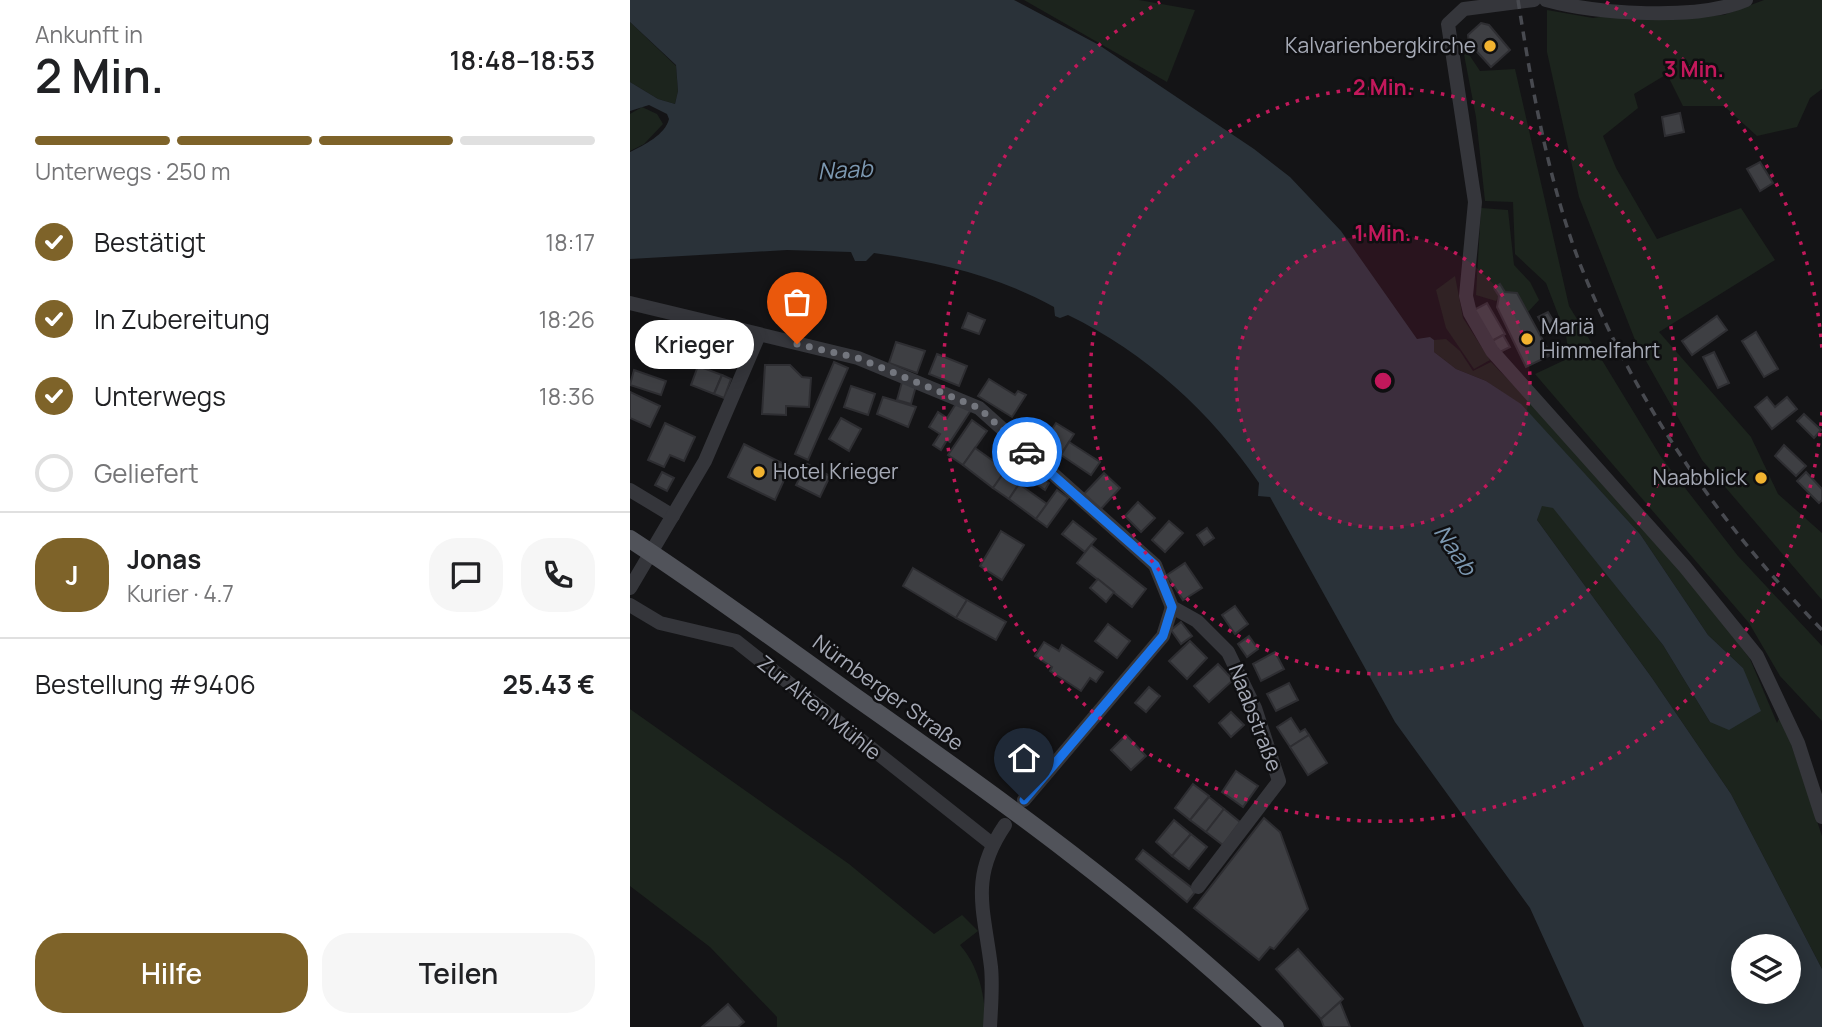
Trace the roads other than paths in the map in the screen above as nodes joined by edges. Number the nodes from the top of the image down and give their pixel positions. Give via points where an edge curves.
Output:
1 (1534, 0) edge
2 (1546, 0) edge
3 (1746, 0) edge
4 (630, 303) edge
5 (760, 335) junction
6 (630, 490) edge
7 (673, 516) junction
8 (630, 539) edge
9 (651, 552) junction
10 (630, 588) edge
11 (630, 606) edge
12 (1172, 607) junction
13 (1024, 800) dead end
14 (1822, 817) edge
15 (1005, 825) dead end
16 (992, 844) junction
17 (1198, 887) dead end
18 (990, 1027) edge
19 (1275, 1027) edge

1 - 14 street via 1464,9 1448,24 1475,202 1466,296 1470,313 1492,351 1685,567 1757,656 1798,743
2 - 3 street via 1609,12 1692,11
4 - 5 street
5 - 7 street via 705,461
5 - 12 street via 858,358 979,408 1155,565
6 - 7 street
7 - 9 street
8 - 9 main road, Nürnberger Straße
9 - 10 street
9 - 19 main road, Nürnberger Straße via 1034,827 1205,961
11 - 16 street, Zur Alten Mühle via 660,623 736,641
12 - 13 street via 1163,636
12 - 17 street, Naabstraße via 1202,625 1228,652 1255,708 1279,781
15 - 16 street
16 - 18 street via 980,909 991,968

